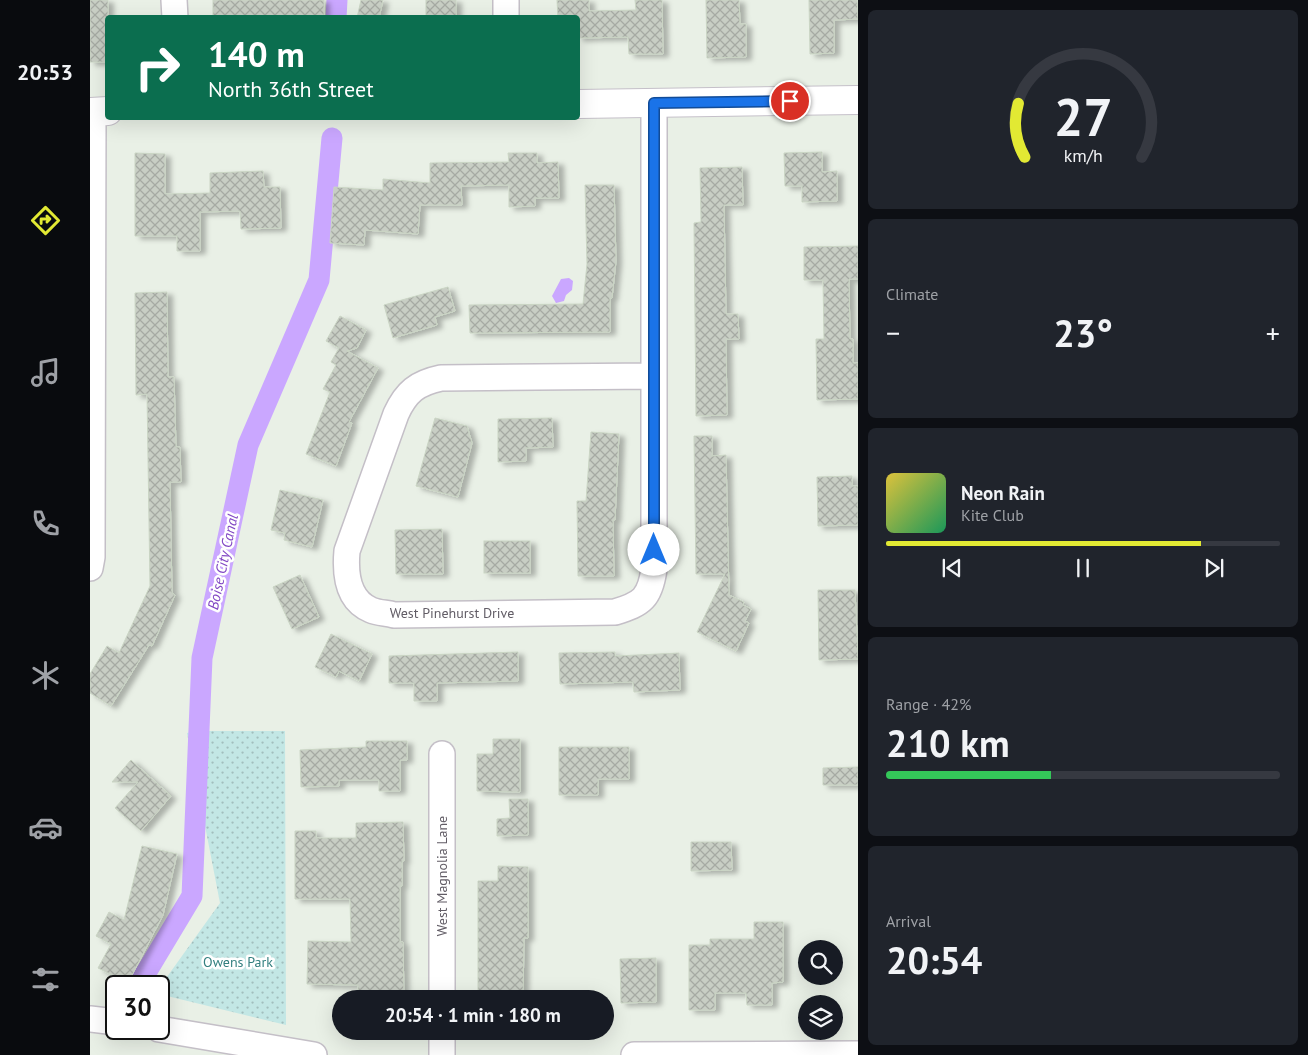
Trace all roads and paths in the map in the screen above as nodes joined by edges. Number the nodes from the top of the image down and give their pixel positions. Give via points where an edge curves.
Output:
1 (174, 0) edge
2 (506, 0) edge
3 (175, 15) edge
4 (506, 15) edge
5 (858, 100) edge
6 (654, 103) junction
7 (580, 104) edge
8 (97, 112) edge
9 (654, 376) junction
10 (90, 568) edge
11 (442, 754) dead end
12 (442, 990) edge
13 (90, 1019) edge
14 (105, 1021) edge
15 (170, 1031) edge
16 (442, 1040) edge
17 (858, 1054) edge
18 (314, 1055) edge
19 (442, 1055) edge
20 (634, 1055) edge

1 - 3 street
2 - 4 street
5 - 6 street
6 - 7 street
6 - 9 street, West Pinehurst Drive
8 - 10 street
9 - 9 street, West Pinehurst Drive via 654,569 652,585 644,599 633,607 615,612 394,615 370,610 352,594 345,574 347,551 396,414 413,388 441,378
11 - 12 street, West Magnolia Lane
13 - 14 street
15 - 18 street
16 - 19 street
17 - 20 street

